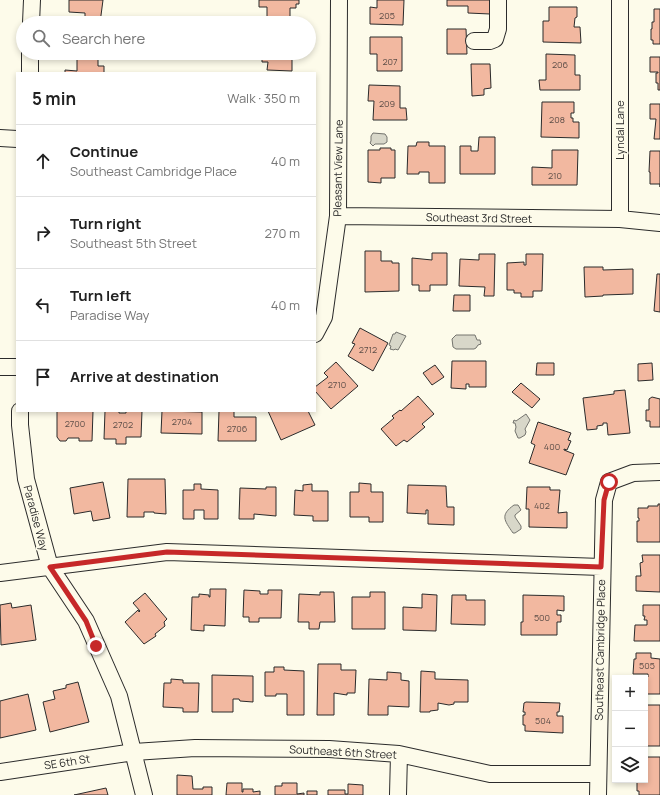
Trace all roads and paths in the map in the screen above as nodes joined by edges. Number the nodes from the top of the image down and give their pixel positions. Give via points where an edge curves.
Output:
1 (32, 0) edge
2 (339, 0) edge
3 (498, 0) edge
4 (620, 0) edge
5 (31, 16) edge
6 (474, 41) dead end
7 (30, 60) edge
8 (30, 72) edge
9 (0, 138) edge
10 (16, 139) edge
11 (338, 216) junction
12 (620, 219) junction
13 (660, 223) edge
14 (316, 332) edge
15 (0, 367) edge
16 (16, 367) edge
17 (20, 412) edge
18 (660, 472) edge
19 (50, 567) junction
20 (601, 567) junction
21 (0, 573) edge
22 (134, 752) junction
23 (399, 754) junction
24 (0, 772) edge
25 (598, 774) junction
26 (144, 795) edge
27 (398, 795) edge
28 (598, 795) edge

1 - 5 street
2 - 11 street, Pleasant View Lane
3 - 6 street via 498,29 495,39
4 - 12 street, Lyndal Lane
7 - 8 street
9 - 10 street
11 - 12 street, Southeast 3rd Street
11 - 14 street, Pleasant View Lane via 324,317
12 - 13 street
15 - 16 street
17 - 19 street, Paradise Way via 26,479
18 - 20 street, Southeast Cambridge Place via 633,473 609,482 604,500
19 - 20 street via 167,552
19 - 21 street
19 - 22 street, Paradise Way via 86,621 119,696
20 - 25 street, Southeast Cambridge Place
22 - 23 street, Southeast 6th Street via 196,748 329,749
22 - 24 street, SE 6th St
22 - 26 street, Paradise Way
23 - 25 street, Southeast 6th Street via 490,774
23 - 27 street
25 - 28 street, Southeast Cambridge Place

